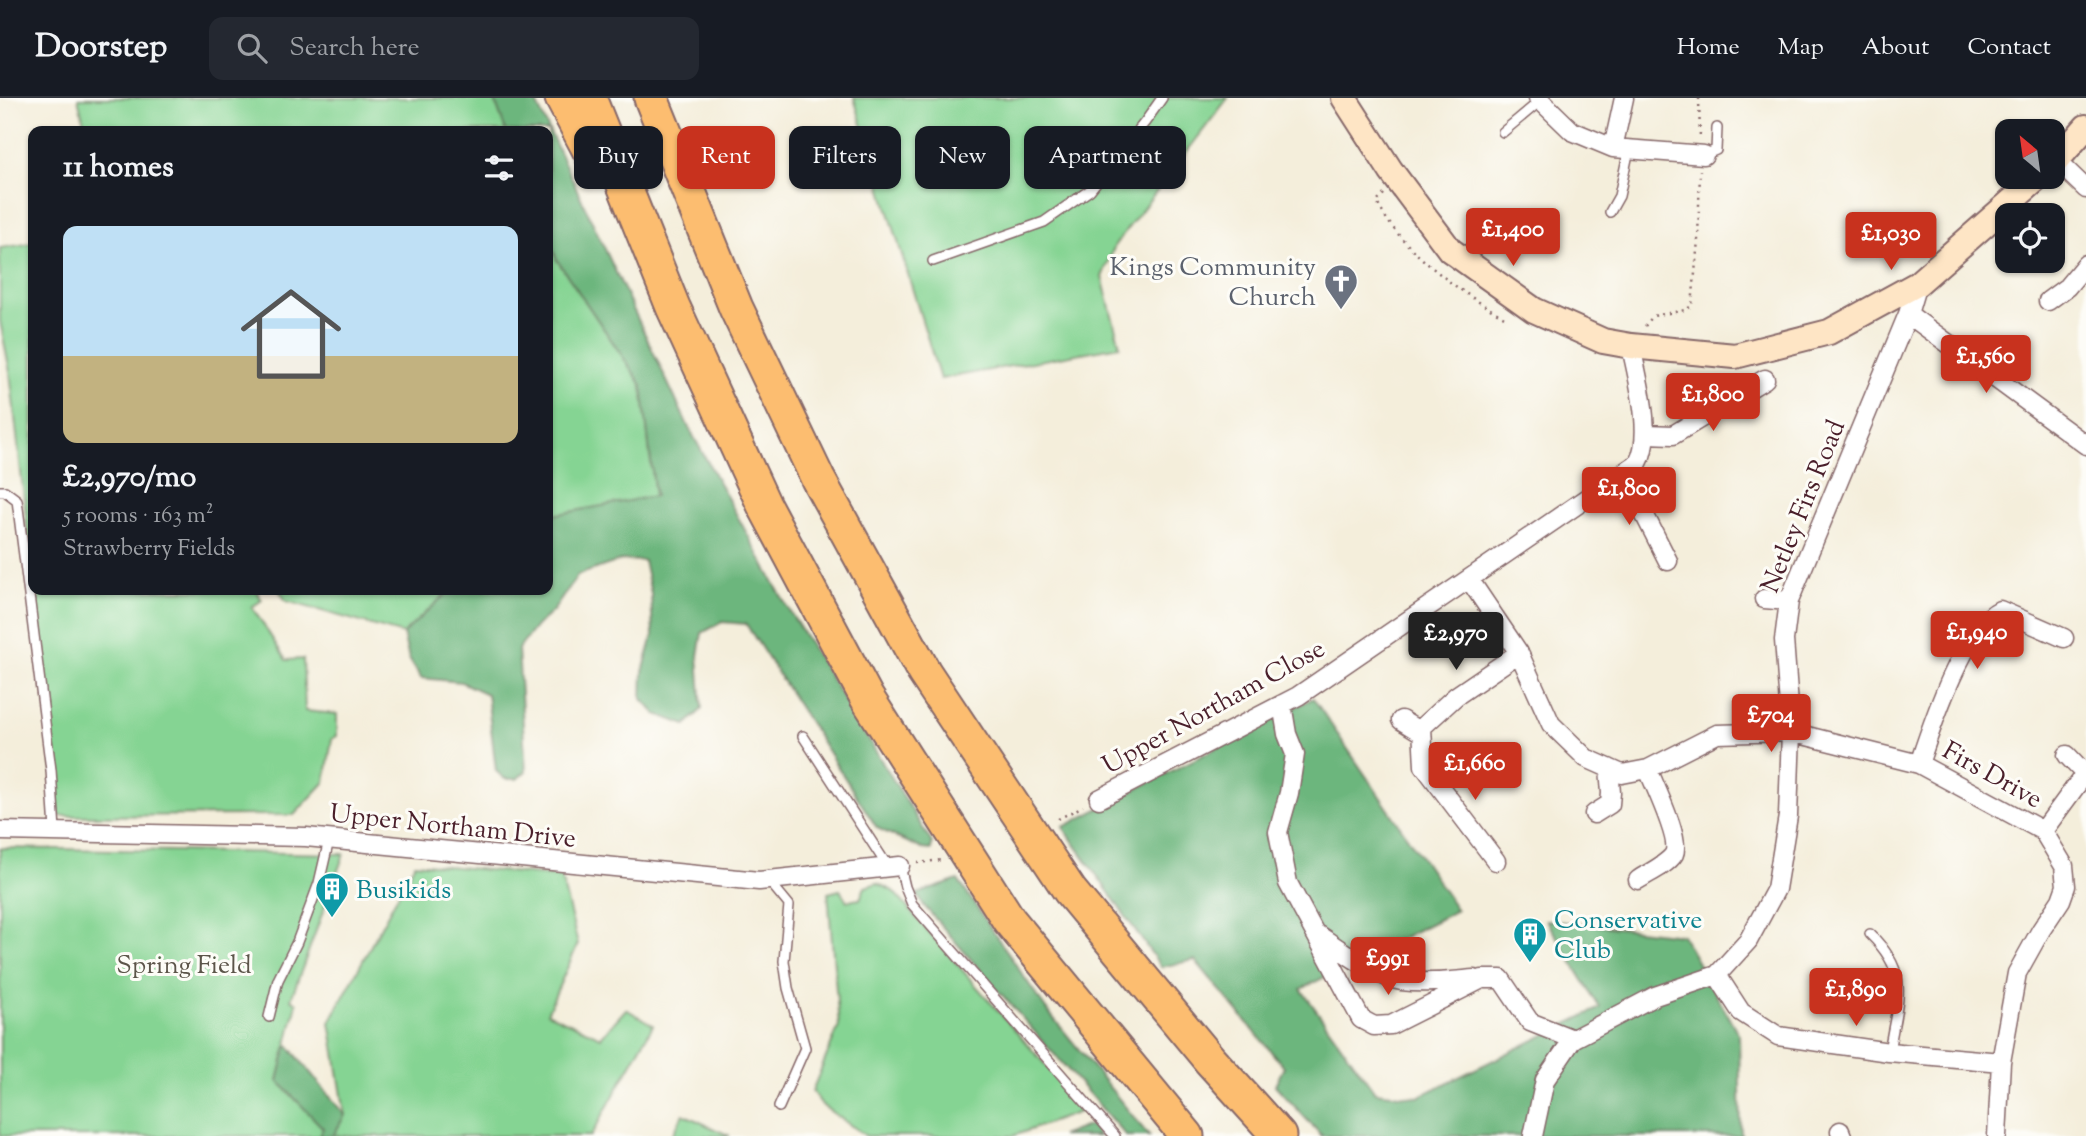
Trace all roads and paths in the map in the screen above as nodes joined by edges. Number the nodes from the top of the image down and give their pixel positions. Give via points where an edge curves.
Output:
1 (562, 98) edge
2 (589, 98) edge
3 (650, 98) edge
4 (670, 98) edge
5 (1162, 98) edge
6 (1344, 98) edge
7 (1624, 98) edge
8 (1699, 98) edge
9 (1539, 99) edge
10 (2086, 127) edge
11 (1717, 128) dead end
12 (1503, 132) dead end
13 (1621, 149) junction
14 (2065, 151) edge
15 (1702, 155) junction
16 (2065, 177) edge
17 (2026, 189) edge
18 (2086, 189) edge
19 (1610, 212) dead end
20 (706, 235) junction
21 (933, 261) dead end
22 (2086, 264) edge
23 (1917, 284) junction
24 (2048, 301) dead end
25 (673, 307) junction
26 (1908, 314) junction
27 (1631, 345) junction
28 (1765, 379) dead end
29 (1647, 434) junction
30 (2086, 445) edge
31 (1620, 476) junction
32 (0, 491) edge
33 (1668, 561) dead end
34 (1469, 579) junction
35 (28, 587) edge
36 (29, 595) edge
37 (1763, 599) dead end
38 (1788, 600) junction
39 (2064, 638) dead end
40 (1519, 653) junction
41 (1282, 704) junction
42 (1401, 720) dead end
43 (1791, 732) junction
44 (1422, 733) junction
45 (803, 736) dead end
46 (2067, 755) dead end
47 (1919, 764) junction
48 (1609, 768) junction
49 (1648, 769) junction
50 (2085, 775) edge
51 (1099, 799) joint
52 (1594, 814) dead end
53 (1058, 819) dead end
54 (55, 830) junction
55 (0, 831) edge
56 (2043, 831) junction
57 (329, 839) junction
58 (946, 860) dead end
59 (1496, 860) dead end
60 (894, 866) junction
61 (769, 880) junction
62 (1638, 880) dead end
63 (1315, 933) junction
64 (1870, 934) dead end
65 (1717, 975) junction
66 (1482, 979) junction
67 (270, 1017) dead end
68 (1573, 1039) junction
69 (1889, 1052) junction
70 (2001, 1062) junction
71 (779, 1107) dead end
72 (1115, 1136) edge
73 (1187, 1136) edge
74 (1279, 1136) edge
75 (1533, 1136) edge
76 (1997, 1136) edge

1 - 25 highway
2 - 25 highway
3 - 20 highway
4 - 20 highway
5 - 21 lane via 1090,190 1044,222
6 - 27 main road via 1450,250 1534,310 1603,341
7 - 13 street
8 - 15 path
9 - 12 lane
9 - 13 street via 1572,131
10 - 14 main road
11 - 15 lane via 1716,150
13 - 15 street
13 - 19 lane via 1619,196
15 - 27 path via 1692,306 1653,316
16 - 18 street
17 - 23 main road
20 - 74 highway via 818,479 924,672 1070,891
22 - 24 street via 2073,292
23 - 26 street, Netley Firs Road
23 - 27 main road via 1829,332 1735,356
25 - 73 highway via 764,505 867,698 1009,920
26 - 30 street
26 - 38 street, Netley Firs Road
27 - 29 street
28 - 29 street via 1673,435
29 - 31 street, Upper Northam Close via 1638,463
31 - 33 street
31 - 34 street, Upper Northam Close
32 - 35 lane via 17,500
34 - 40 street
34 - 41 street, Upper Northam Close
36 - 54 lane
37 - 38 street
38 - 43 street, Netley Firs Road via 1784,640
39 - 47 street, Firs Drive via 2000,610 1992,614 1974,633 1934,719
40 - 44 street via 1455,696 1422,727
40 - 48 street via 1550,724 1586,758
41 - 51 street, Upper Northam Close
41 - 63 street via 1295,754 1278,832 1288,883
42 - 44 street
43 - 47 street, Firs Drive
43 - 49 street, Firs Drive via 1717,734
43 - 65 street, Netley Firs Road via 1788,816 1776,889 1748,941
44 - 59 street via 1424,766
45 - 60 lane
46 - 50 street, Firs Drive
47 - 56 street, Firs Drive
48 - 49 street via 1622,774
48 - 52 street via 1610,804
49 - 62 street via 1676,841 1674,854
50 - 56 street, Firs Drive
51 - 53 path
54 - 55 street, Upper Northam Drive
54 - 57 street, Upper Northam Drive
56 - 70 street, Firs Drive via 2064,866 2066,886 2017,974
57 - 61 street, Upper Northam Drive
57 - 67 lane via 319,883 278,980
58 - 60 path
60 - 61 street, Upper Northam Drive
60 - 72 lane via 912,904
61 - 71 lane via 789,905 784,961 805,1048
63 - 66 street via 1400,981
63 - 66 street via 1361,1019 1374,1026 1391,1025
64 - 69 lane via 1892,959 1899,984
65 - 68 street, Netley Firs Road via 1656,996
65 - 69 street via 1741,1012 1779,1037
66 - 68 street via 1501,979 1530,1023
68 - 75 street, Netley Firs Road via 1545,1080
69 - 70 street
70 - 76 street, Firs Drive

